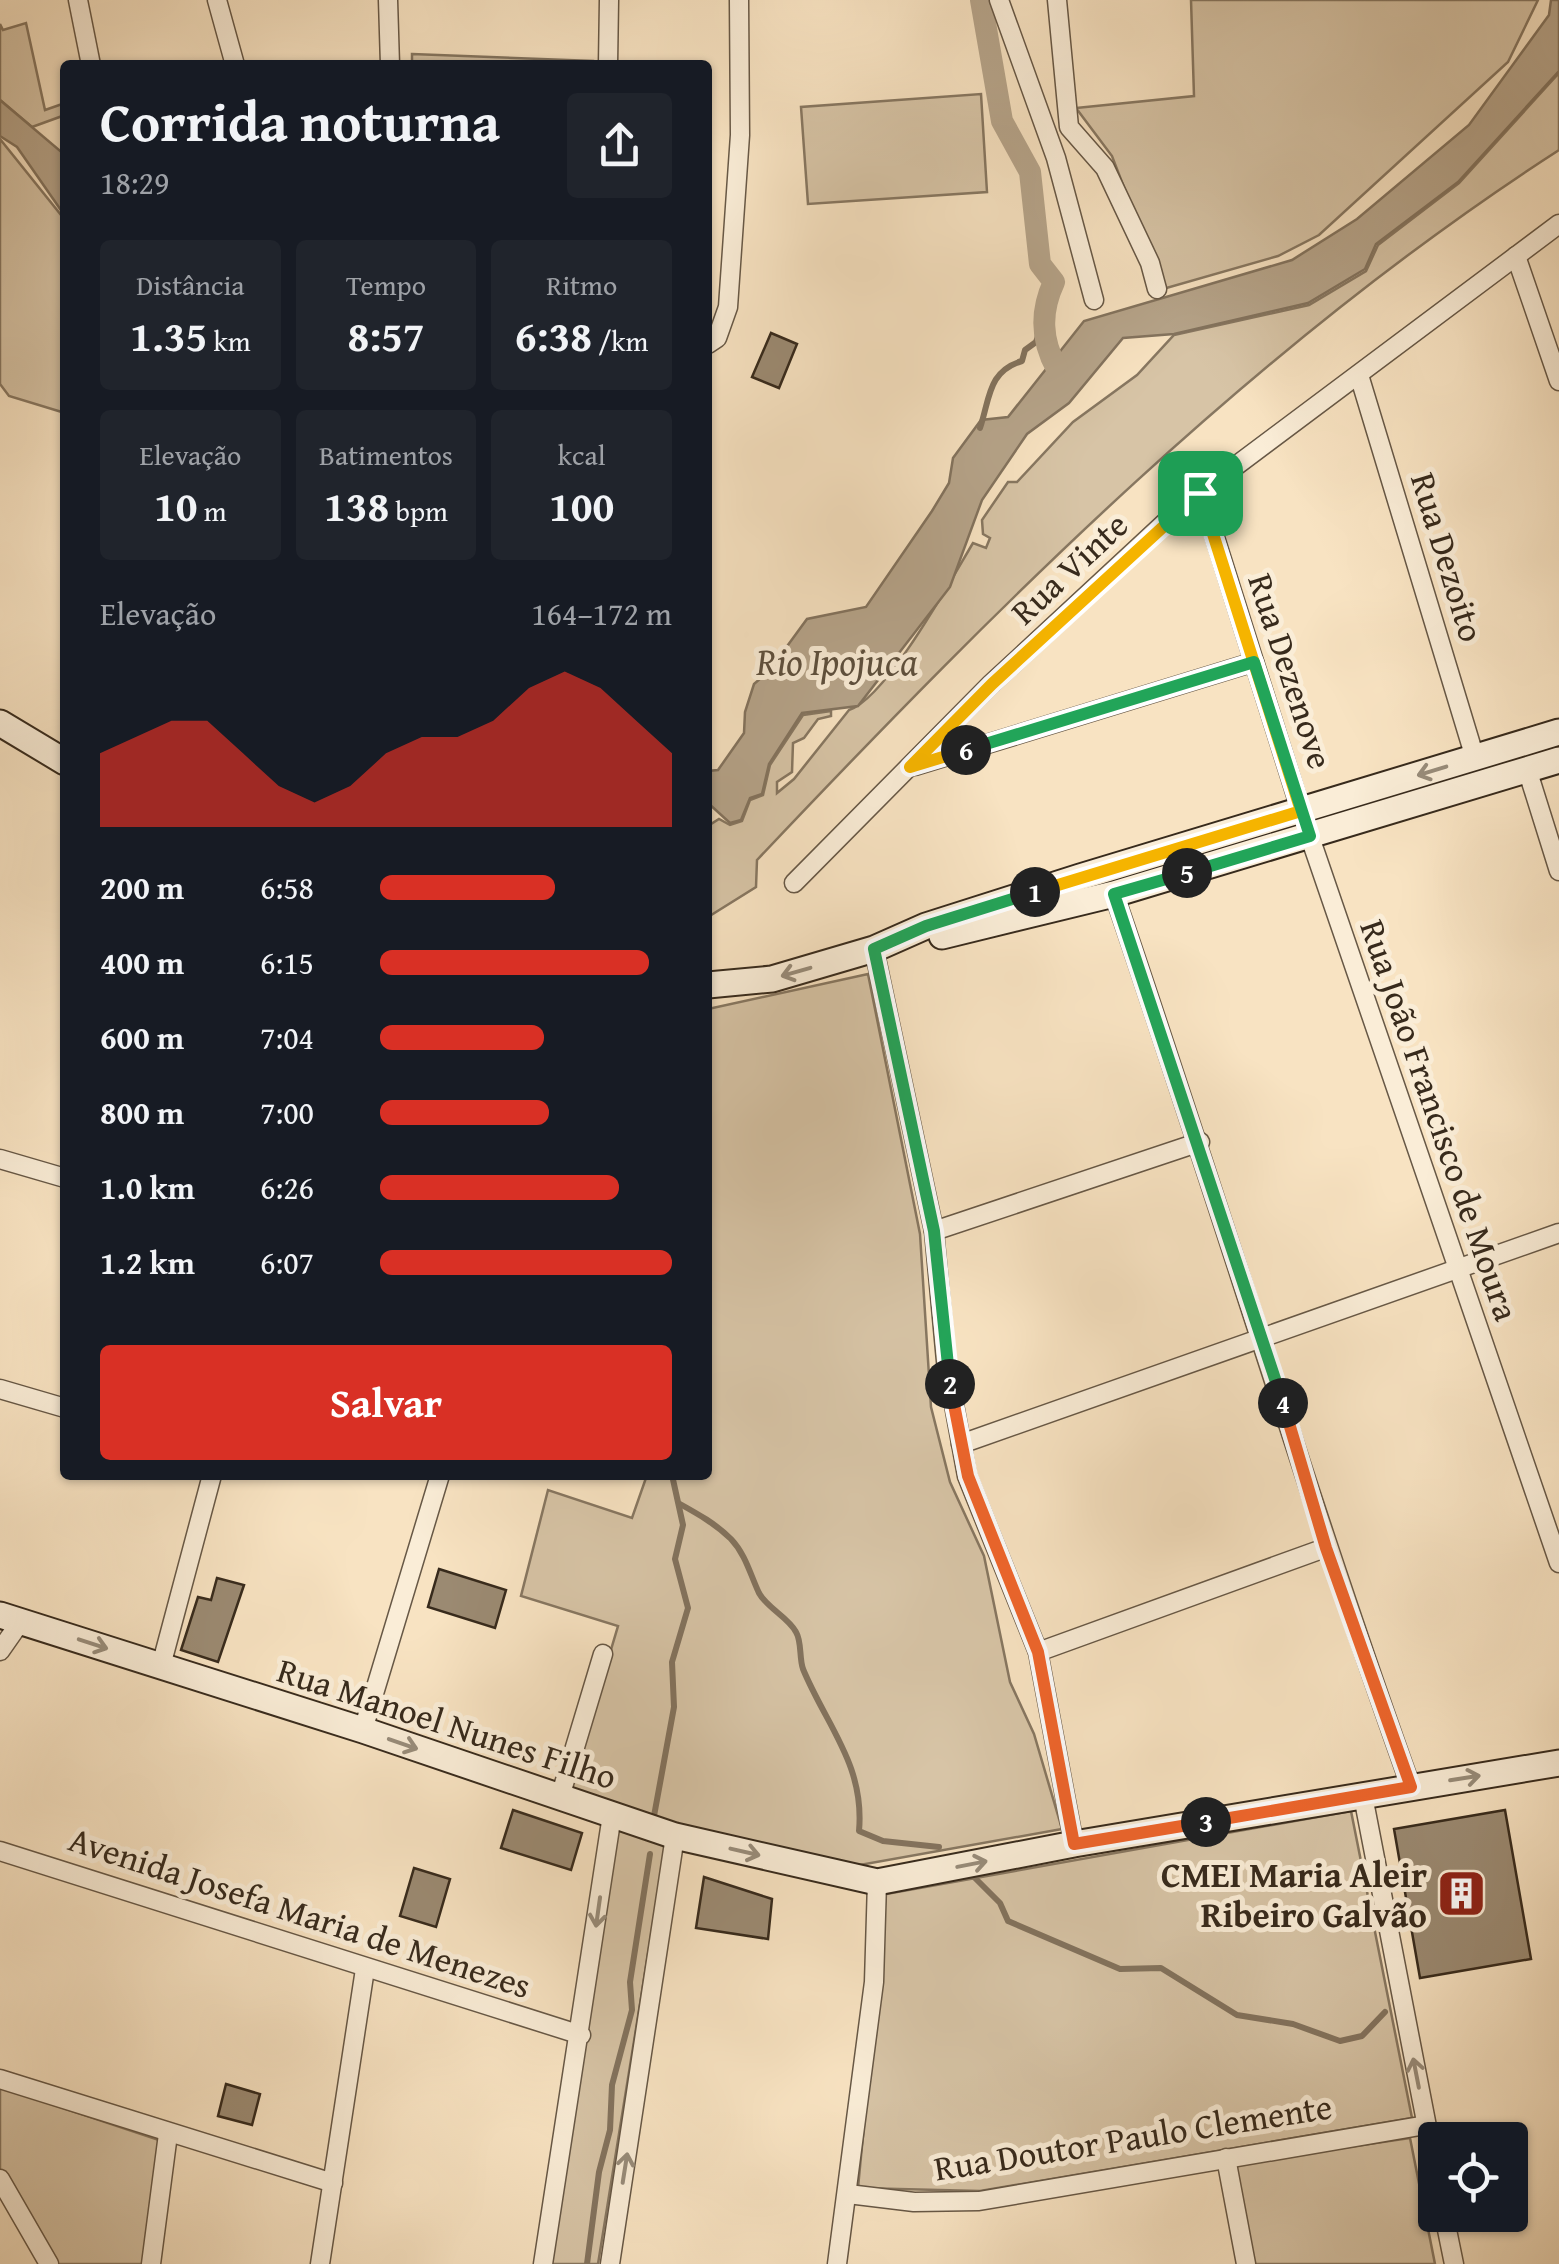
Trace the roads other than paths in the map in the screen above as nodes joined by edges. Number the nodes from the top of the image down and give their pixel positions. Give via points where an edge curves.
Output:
1 (78, 0) edge
2 (388, 0) edge
3 (609, 0) edge
4 (739, 0) edge
5 (1000, 0) edge
6 (1057, 0) edge
7 (221, 1) edge
8 (89, 60) edge
9 (234, 60) edge
10 (390, 60) edge
11 (608, 60) edge
12 (1559, 224) edge
13 (1516, 256) junction
14 (1157, 288) dead end
15 (1094, 300) dead end
16 (712, 341) edge
17 (1358, 374) junction
18 (1559, 381) edge
19 (1200, 493) junction
20 (1254, 662) junction
21 (0, 723) edge
22 (1559, 732) edge
23 (1475, 758) junction
24 (60, 759) edge
25 (1559, 760) edge
26 (910, 767) junction
27 (1527, 769) junction
28 (1301, 811) junction
29 (1310, 836) junction
30 (1559, 871) edge
31 (794, 883) dead end
32 (1114, 894) junction
33 (878, 948) junction
34 (712, 985) edge
35 (1200, 1142) junction
36 (0, 1159) edge
37 (60, 1177) edge
38 (934, 1231) junction
39 (1559, 1233) edge
40 (1456, 1272) junction
41 (1264, 1340) junction
42 (0, 1389) edge
43 (60, 1407) edge
44 (961, 1444) junction
45 (211, 1480) edge
46 (438, 1480) edge
47 (1326, 1548) junction
48 (1559, 1563) edge
49 (10, 1618) edge
50 (0, 1651) edge
51 (1038, 1652) junction
52 (603, 1654) dead end
53 (160, 1666) junction
54 (363, 1730) junction
55 (1559, 1763) edge
56 (1411, 1787) junction
57 (1363, 1796) junction
58 (560, 1797) junction
59 (612, 1815) junction
60 (675, 1836) junction
61 (1074, 1844) junction
62 (0, 1851) edge
63 (877, 1882) junction
64 (365, 1969) junction
65 (581, 2034) junction
66 (0, 2079) edge
67 (1425, 2122) edge
68 (1418, 2126) edge
69 (168, 2134) junction
70 (1226, 2158) junction
71 (0, 2179) edge
72 (333, 2182) junction
73 (848, 2194) junction
74 (1447, 2232) edge
75 (48, 2264) edge
76 (152, 2264) edge
77 (320, 2264) edge
78 (543, 2264) edge
79 (610, 2264) edge
80 (837, 2264) edge
81 (1246, 2264) edge
82 (1454, 2264) edge

1 - 8 street
2 - 10 street
3 - 11 street
4 - 16 street via 739,154 728,307
5 - 15 street via 1056,158
6 - 14 street via 1069,127 1106,168
7 - 9 street
12 - 13 street, Rua Vinte
13 - 17 street, Rua Vinte
13 - 18 street
17 - 19 street, Rua Vinte
17 - 23 street, Rua Dezoito
19 - 20 street, Rua Dezenove
19 - 26 street, Rua Vinte
20 - 26 street
20 - 28 street, Rua Dezenove
21 - 24 street
22 - 23 street
23 -> 28 street
25 - 27 street
26 - 31 street, Rua Vinte
27 - 29 street
27 - 30 street
28 - 29 street, Rua João Francisco de Moura
28 - 33 street via 926,926
29 - 32 street
29 - 40 street, Rua João Francisco de Moura
32 - 33 street
32 - 35 street
33 -> 34 street via 772,978
33 - 38 street
35 - 38 street
35 - 41 street
36 - 37 street
38 - 44 street
39 - 40 street
40 - 41 street
40 - 48 street, Rua João Francisco de Moura
41 - 44 street
41 - 47 street
42 - 43 street
44 - 51 street via 978,1506
45 - 53 street
46 - 54 street
47 - 51 street
47 - 56 street
49 - 50 street
49 -> 53 street, Rua Manoel Nunes Filho
51 - 61 street
52 - 58 street
53 - 54 street, Rua Manoel Nunes Filho
54 -> 58 street, Rua Manoel Nunes Filho
56 -> 55 street
56 - 57 street
57 - 61 street
67 -> 57 street
58 - 59 street, Rua Manoel Nunes Filho
59 - 60 street, Rua Manoel Nunes Filho
59 -> 65 street
60 -> 63 street, Rua Manoel Nunes Filho
79 -> 60 street
63 -> 61 street
62 - 64 street, Avenida Josefa Maria de Menezes
63 - 73 street via 874,1982
64 - 65 street, Avenida Josefa Maria de Menezes
64 - 72 street
65 - 78 street
66 - 69 street
68 - 70 street, Rua Doutor Paulo Clemente
69 - 72 street
69 - 76 street
70 - 73 street, Rua Doutor Paulo Clemente via 978,2200
70 - 81 street
71 - 75 street
72 - 77 street
73 - 80 street
74 - 82 street

